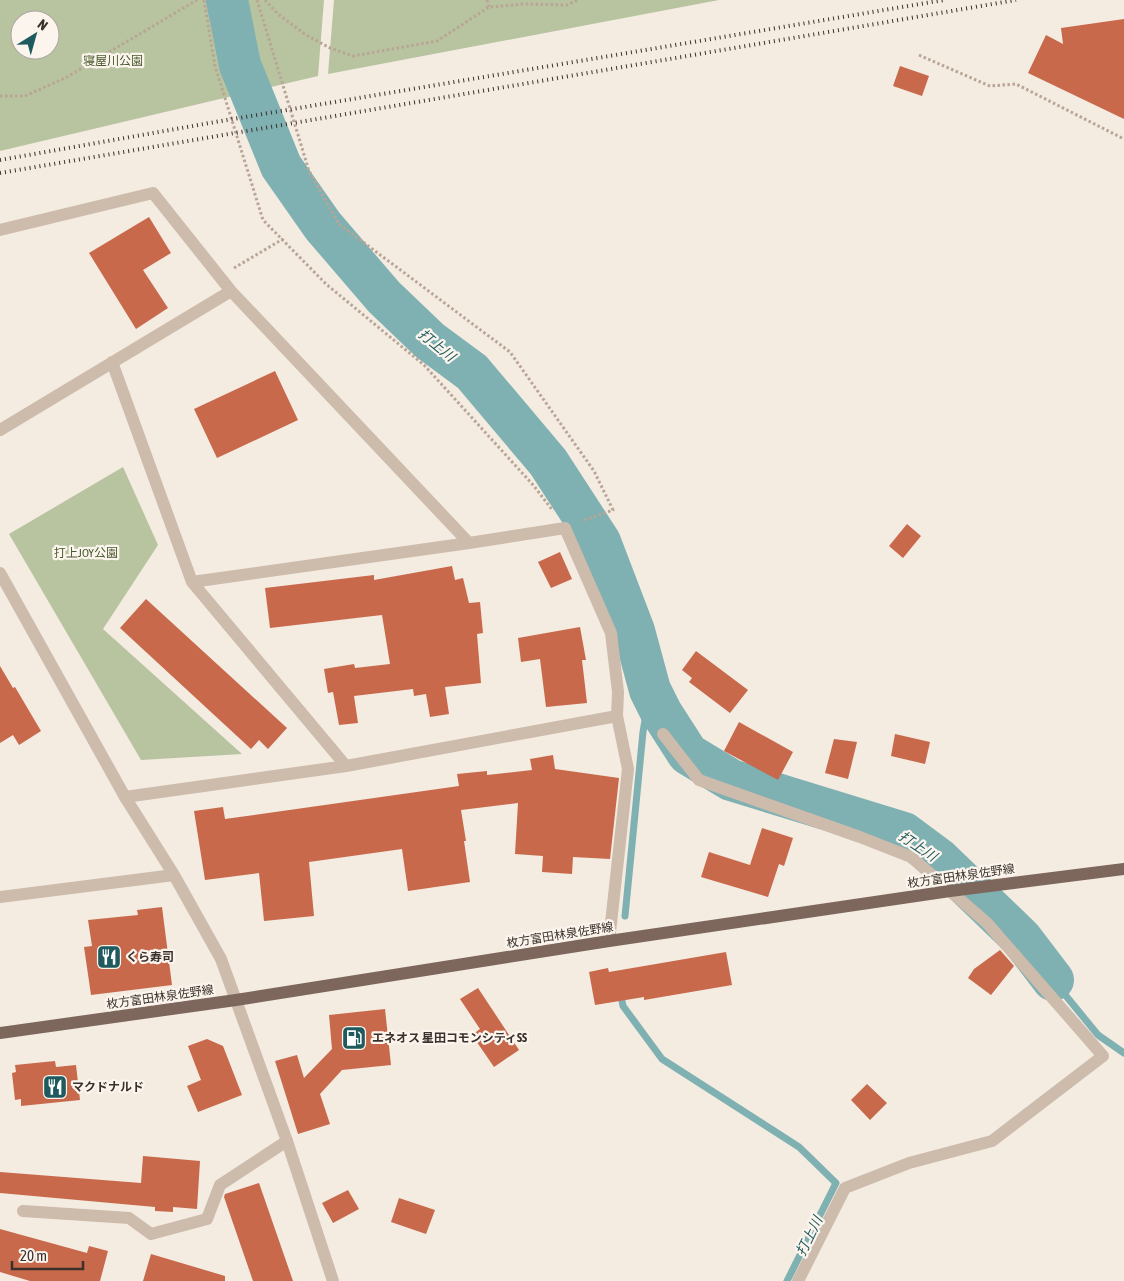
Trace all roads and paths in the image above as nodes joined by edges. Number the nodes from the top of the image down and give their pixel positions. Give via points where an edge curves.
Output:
1 (198, 0) edge
2 (204, 0) edge
3 (257, 0) edge
4 (265, 0) edge
5 (487, 0) edge
6 (578, 0) edge
7 (489, 7) junction
8 (920, 55) dead end
9 (0, 96) edge
10 (1124, 139) edge
11 (0, 230) edge
12 (282, 239) junction
13 (220, 276) junction
14 (231, 291) junction
15 (112, 362) junction
16 (0, 430) edge
17 (565, 528) junction
18 (469, 543) junction
19 (0, 573) edge
20 (192, 582) junction
21 (618, 716) junction
22 (663, 734) dead end
23 (346, 766) junction
24 (124, 797) junction
25 (1124, 869) edge
26 (174, 875) junction
27 (950, 891) junction
28 (0, 897) edge
29 (609, 941) junction
30 (236, 1000) junction
31 (0, 1033) edge
32 (286, 1142) junction
33 (23, 1211) dead end
34 (333, 1281) edge
35 (798, 1281) edge

1 - 9 path via 67,77 25,96
2 - 12 path via 215,66 263,220
3 - 17 path via 308,171 339,224 510,352 594,471 612,510
4 - 7 path via 306,35 353,56 437,41
5 - 7 path
6 - 7 path via 568,5
8 - 10 path via 990,86 1016,84
11 - 13 street via 153,193
12 - 13 path
12 - 17 path via 326,284 424,365 534,486
13 - 14 street
14 - 15 street
14 - 18 street
15 - 16 street
15 - 20 street
17 - 18 street
17 - 21 street via 611,633
18 - 20 street
19 - 24 street
20 - 23 street
21 - 23 street
21 - 29 street via 628,769
22 - 27 street via 699,780 911,857
23 - 24 street
24 - 26 street
25 - 27 main road, 枚方富田林泉佐野線
26 - 28 street
26 - 30 street via 221,959
27 - 29 main road, 枚方富田林泉佐野線
27 - 35 street via 987,923 1103,1056 992,1141 909,1163 844,1188
29 - 30 main road, 枚方富田林泉佐野線
30 - 31 main road, 枚方富田林泉佐野線
30 - 32 street
32 - 33 street via 220,1185 207,1219 198,1222 150,1234 129,1218
32 - 34 street

